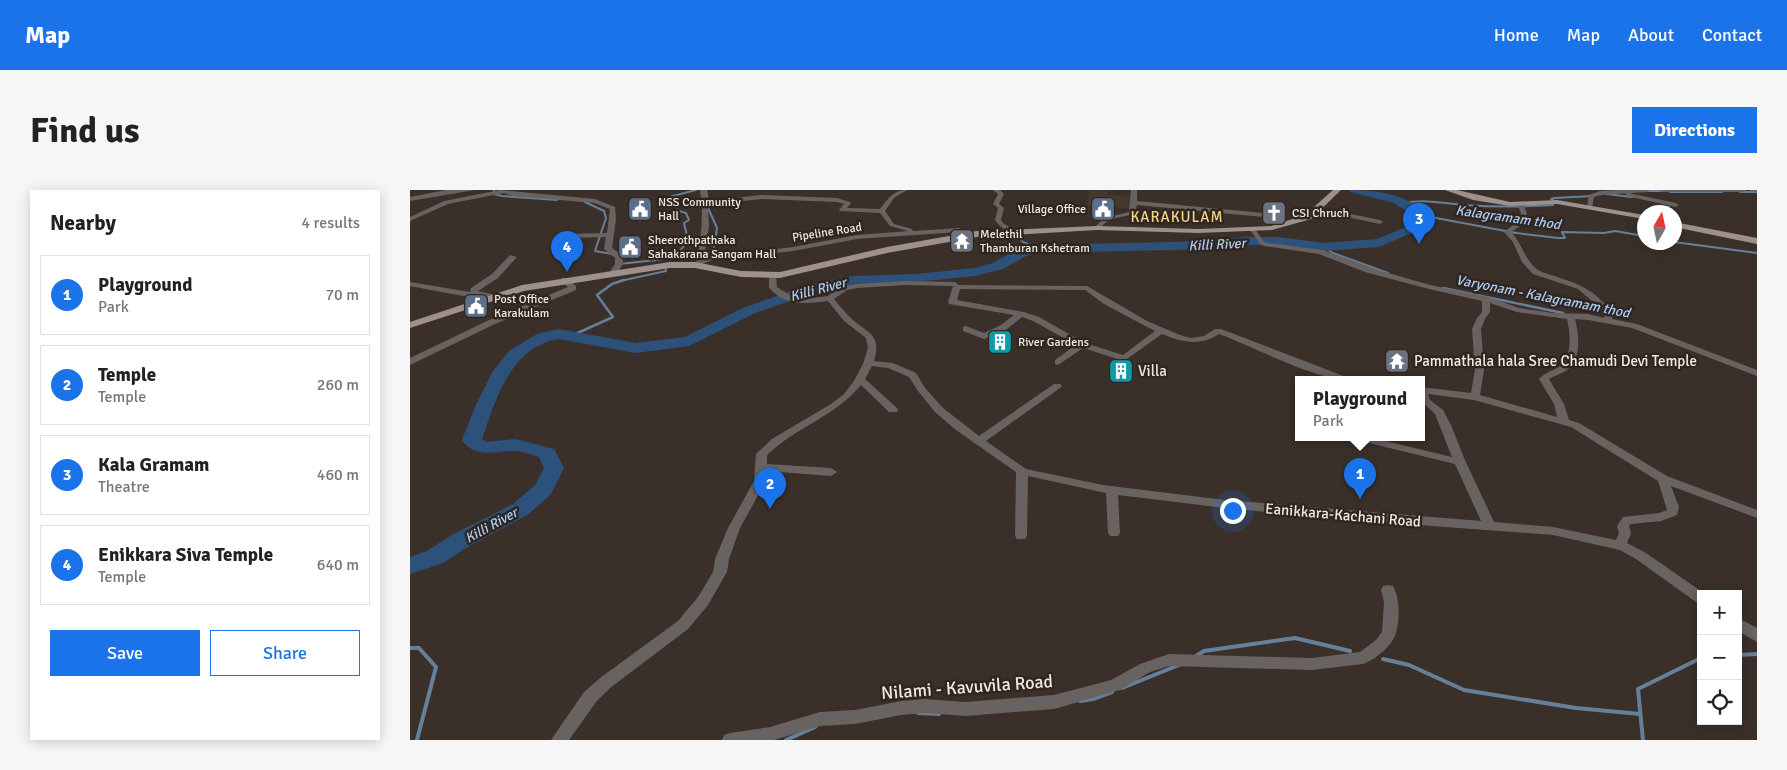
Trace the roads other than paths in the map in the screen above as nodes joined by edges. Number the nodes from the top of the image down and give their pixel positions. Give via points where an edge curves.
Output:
1 (472, 190) edge
2 (703, 190) edge
3 (904, 190) edge
4 (996, 190) edge
5 (1134, 190) edge
6 (1335, 190) edge
7 (1449, 190) edge
8 (1646, 190) edge
9 (1664, 190) edge
10 (1744, 190) edge
11 (502, 191) edge
12 (1619, 192) junction
13 (410, 199) edge
14 (706, 203) junction
15 (1134, 203) junction
16 (1519, 205) junction
17 (1676, 205) dead end
18 (1590, 207) junction
19 (1316, 209) junction
20 (882, 212) junction
21 (1263, 215) dead end
22 (1637, 216) edge
23 (410, 219) edge
24 (1380, 222) dead end
25 (1682, 226) edge
26 (1097, 228) junction
27 (959, 230) junction
28 (1012, 231) junction
29 (977, 234) junction
30 (603, 235) junction
31 (564, 236) dead end
32 (1258, 236) junction
33 (1757, 241) edge
34 (513, 257) dead end
35 (699, 261) junction
36 (616, 268) junction
37 (772, 275) junction
38 (564, 280) junction
39 (410, 284) edge
40 (957, 287) junction
41 (475, 294) junction
42 (493, 297) junction
43 (830, 298) junction
44 (1486, 299) junction
45 (1021, 314) junction
46 (1570, 316) junction
47 (1608, 319) junction
48 (410, 324) edge
49 (966, 329) dead end
50 (1161, 330) junction
51 (1082, 345) junction
52 (410, 362) edge
53 (1058, 362) dead end
54 (869, 363) junction
55 (1757, 373) edge
56 (1337, 376) edge
57 (861, 380) junction
58 (1057, 386) dead end
59 (1425, 391) edge
60 (1475, 397) junction
61 (1425, 399) edge
62 (894, 410) dead end
63 (1564, 422) junction
64 (979, 441) junction
65 (1373, 441) edge
66 (1460, 462) junction
67 (761, 467) junction
68 (1022, 471) junction
69 (831, 472) dead end
70 (1663, 479) junction
71 (1112, 490) junction
72 (1757, 514) edge
73 (1490, 527) junction
74 (1114, 533) dead end
75 (1021, 536) dead end
76 (1620, 546) junction
77 (1388, 590) dead end
78 (1697, 595) edge
79 (1742, 627) edge
80 (1757, 636) edge
81 (559, 740) edge
82 (730, 740) edge

1 - 13 street
2 - 14 street
3 - 20 street via 892,198
4 - 28 street via 1001,194 996,204 1002,208 998,220
5 - 15 street
6 - 19 main road
7 - 16 main road
8 - 12 street
9 - 10 street
11 - 23 street via 446,202
11 - 30 street via 595,201 613,208 613,225
12 - 17 street
12 - 18 street via 1591,196
14 - 20 street via 761,197 837,200 848,203 842,210
14 - 35 street
15 - 21 street
15 - 26 street via 1132,213 1106,219
16 - 18 main road via 1553,202
16 - 47 street via 1524,214 1518,225 1508,231 1525,260 1536,272 1581,286 1603,306
18 - 22 main road
19 - 24 street
19 - 32 main road via 1308,218 1272,228
20 - 27 street via 892,225 902,229
25 - 33 main road
26 - 28 main road
26 - 32 main road
27 - 29 street
27 - 35 street, Pipeline Road via 857,237
28 - 29 main road
29 - 37 main road
30 - 31 street
30 - 36 street via 608,249 618,254
32 - 44 street via 1278,247 1320,252 1368,270
34 - 41 street via 495,276 474,290
35 - 36 main road
35 - 37 main road via 741,274
36 - 38 main road
37 - 43 street via 773,288 785,297 799,302
38 - 42 main road
38 - 52 street via 572,288
39 - 41 street
40 - 43 street via 955,284 938,283 858,286 845,288
40 - 45 street via 952,302
40 - 50 street via 1087,288
41 - 42 street
42 - 48 main road
43 - 54 street via 851,323 869,335 873,342
44 - 46 street via 1517,310
44 - 60 street via 1486,312 1480,317 1474,334 1479,360
45 - 49 street via 984,336
45 - 51 street
46 - 47 street
46 - 63 street via 1575,335 1570,361 1544,379 1559,404
47 - 55 street
50 - 51 street via 1124,358
50 - 56 street via 1191,341 1218,332
51 - 53 street
54 - 57 street
54 - 64 street, Eanikkara-Kachani Road via 890,365 913,375 921,390 939,410
57 - 62 street
57 - 67 street via 846,399 772,442 762,454
58 - 64 street
59 - 60 street
60 - 63 street
61 - 66 street via 1446,425
63 - 70 street via 1586,430
64 - 68 street, Eanikkara-Kachani Road
65 - 66 street
66 - 73 street
67 - 69 street
67 - 81 street via 760,481 734,528 720,572 703,601 683,625 590,697
68 - 71 street, Eanikkara-Kachani Road
68 - 75 street
70 - 72 street
70 - 76 street via 1673,512 1661,517 1627,520
71 - 73 street, Eanikkara-Kachani Road via 1235,505
71 - 74 street
73 - 76 street, Eanikkara-Kachani Road via 1553,532
76 - 78 street, Eanikkara-Kachani Road via 1641,556
77 - 82 street, Nilami - Kavuvila Road via 1391,602 1389,633 1363,658 1312,664 1169,660 1145,668 1115,685 1054,702 966,709 901,708 820,719 770,734
79 - 80 street

